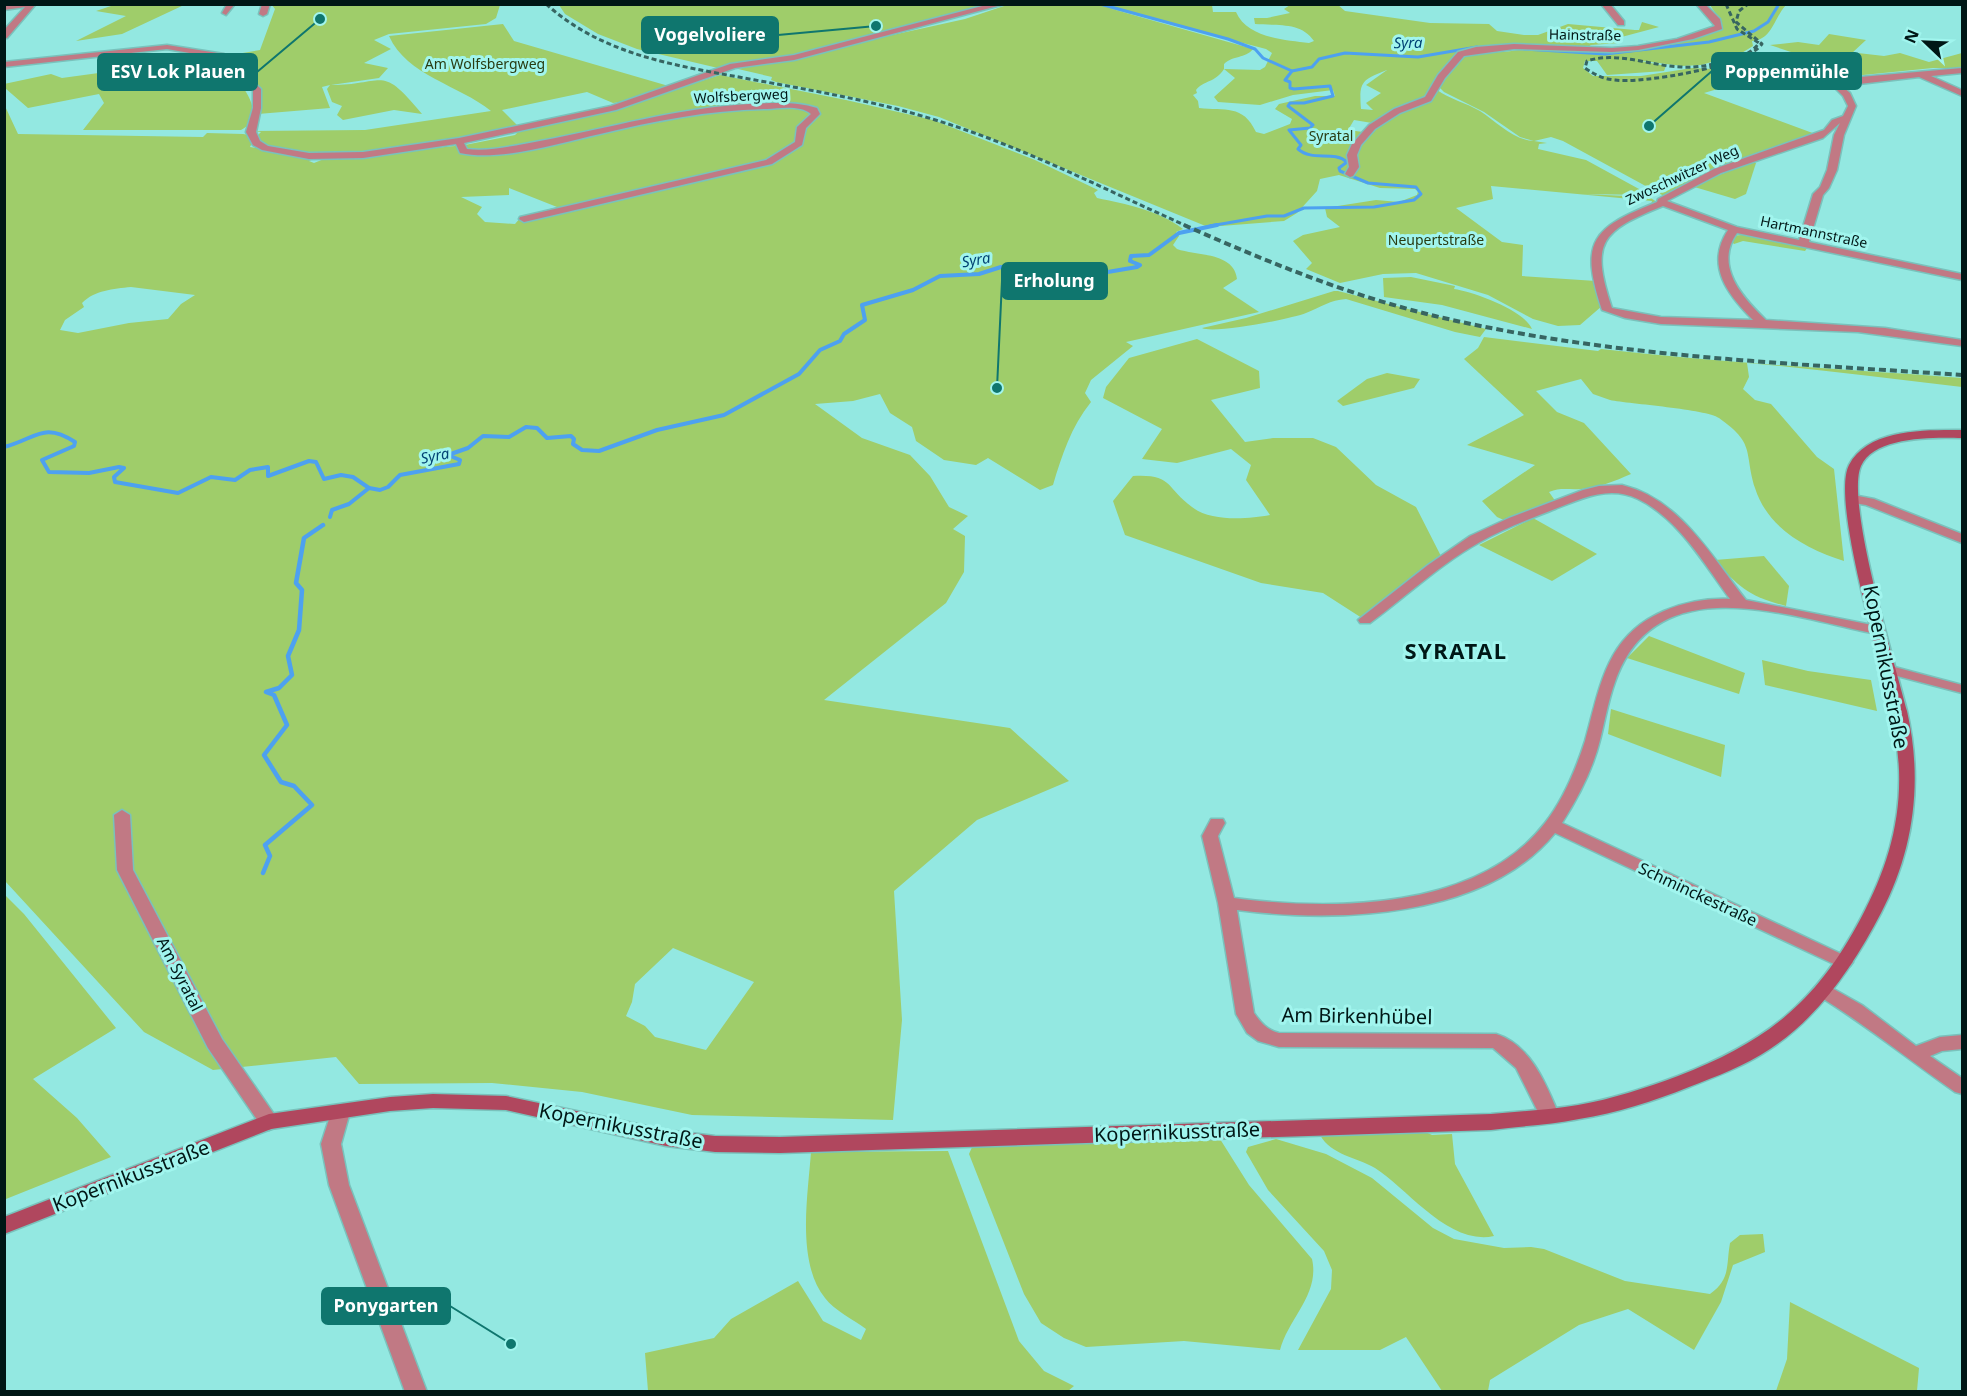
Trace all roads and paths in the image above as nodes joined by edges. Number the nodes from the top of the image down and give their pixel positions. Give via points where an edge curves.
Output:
1 (31, 4) edge
2 (231, 4) edge
3 (266, 4) edge
4 (1002, 4) edge
5 (1605, 4) edge
6 (1700, 4) edge
7 (4, 8) edge
8 (226, 13) dead end
9 (262, 14) dead end
10 (1621, 24) dead end
11 (4, 36) edge
12 (4, 65) edge
13 (1962, 71) edge
14 (1919, 74) junction
15 (1962, 93) edge
16 (1849, 117) junction
17 (459, 141) junction
18 (1350, 174) dead end
19 (1663, 203) junction
20 (524, 219) dead end
21 (1734, 229) junction
22 (1803, 244) junction
23 (1962, 277) edge
24 (1763, 323) junction
25 (1962, 343) edge
26 (1962, 434) edge
27 (1853, 499) junction
28 (1962, 538) edge
29 (1742, 604) junction
30 (1365, 620) dead end
31 (1877, 630) junction
32 (1887, 669) junction
33 (1962, 689) edge
34 (123, 815) dead end
35 (1217, 822) dead end
36 (1552, 825) junction
37 (1227, 903) junction
38 (1844, 962) junction
39 (1823, 990) junction
40 (1962, 1042) edge
41 (1915, 1054) junction
42 (1962, 1087) edge
43 (340, 1112) junction
44 (1549, 1115) junction
45 (269, 1122) junction
46 (4, 1226) edge
47 (416, 1392) edge

1 - 7 street
1 - 11 street
2 - 8 street
3 - 9 street
4 - 17 street, Wolfsbergweg via 794,57 734,66 614,108
5 - 10 street
6 - 18 street, Hainstraße via 1719,27 1663,44 1612,50 1515,47 1461,54 1423,102 1378,120 1357,144
12 - 17 street, Wolfsbergweg via 167,47 221,56 254,86 257,108 251,132 256,143 265,148 331,157
13 - 14 street
14 - 15 street
14 - 16 street via 1836,85 1852,100
16 - 19 street, Zwoschwitzer Weg via 1835,122 1820,136 1688,186
16 - 22 street via 1839,135 1832,170 1818,194
17 - 20 street, Wolfsbergweg via 463,151 477,153 703,110 790,106 808,107 816,114 802,127 799,143 769,162
19 - 21 street, Hartmannstraße
19 - 24 street, Zwoschwitzer Weg via 1618,222 1602,234 1597,244 1596,267 1607,310 1649,320
21 - 22 street, Hartmannstraße
21 - 24 street via 1728,235 1722,257 1725,275 1733,292
22 - 23 street, Hartmannstraße
24 - 25 street
26 - 27 street, Kopernikusstraße via 1912,435 1876,446 1856,462 1852,471
27 - 28 street
27 - 31 street, Kopernikusstraße
29 - 30 street via 1657,504 1632,491 1612,487 1581,494 1473,540
29 - 31 street
29 - 36 street via 1707,603 1682,609 1626,643 1607,679 1591,746
31 - 32 street, Kopernikusstraße
32 - 33 street
32 - 38 street, Kopernikusstraße via 1900,714 1906,772 1902,831 1893,870
34 - 45 street, Am Syratal via 125,870 215,1043
35 - 37 street, Am Birkenhübel via 1209,836
36 - 37 street via 1514,860 1476,882 1442,893 1369,908 1296,910
36 - 38 street, Schminckestraße
37 - 44 street, Am Birkenhübel via 1245,1014 1265,1036 1304,1042 1496,1041 1520,1058
38 - 39 street, Kopernikusstraße
39 - 41 street
39 - 44 street, Kopernikusstraße via 1778,1032 1742,1057 1661,1090 1580,1112
40 - 41 street via 1940,1044
41 - 42 street
43 - 44 street, Kopernikusstraße via 433,1101 506,1103 666,1138 780,1145 1404,1126
43 - 45 street, Kopernikusstraße
43 - 47 street via 331,1144 339,1185
45 - 46 street, Kopernikusstraße

